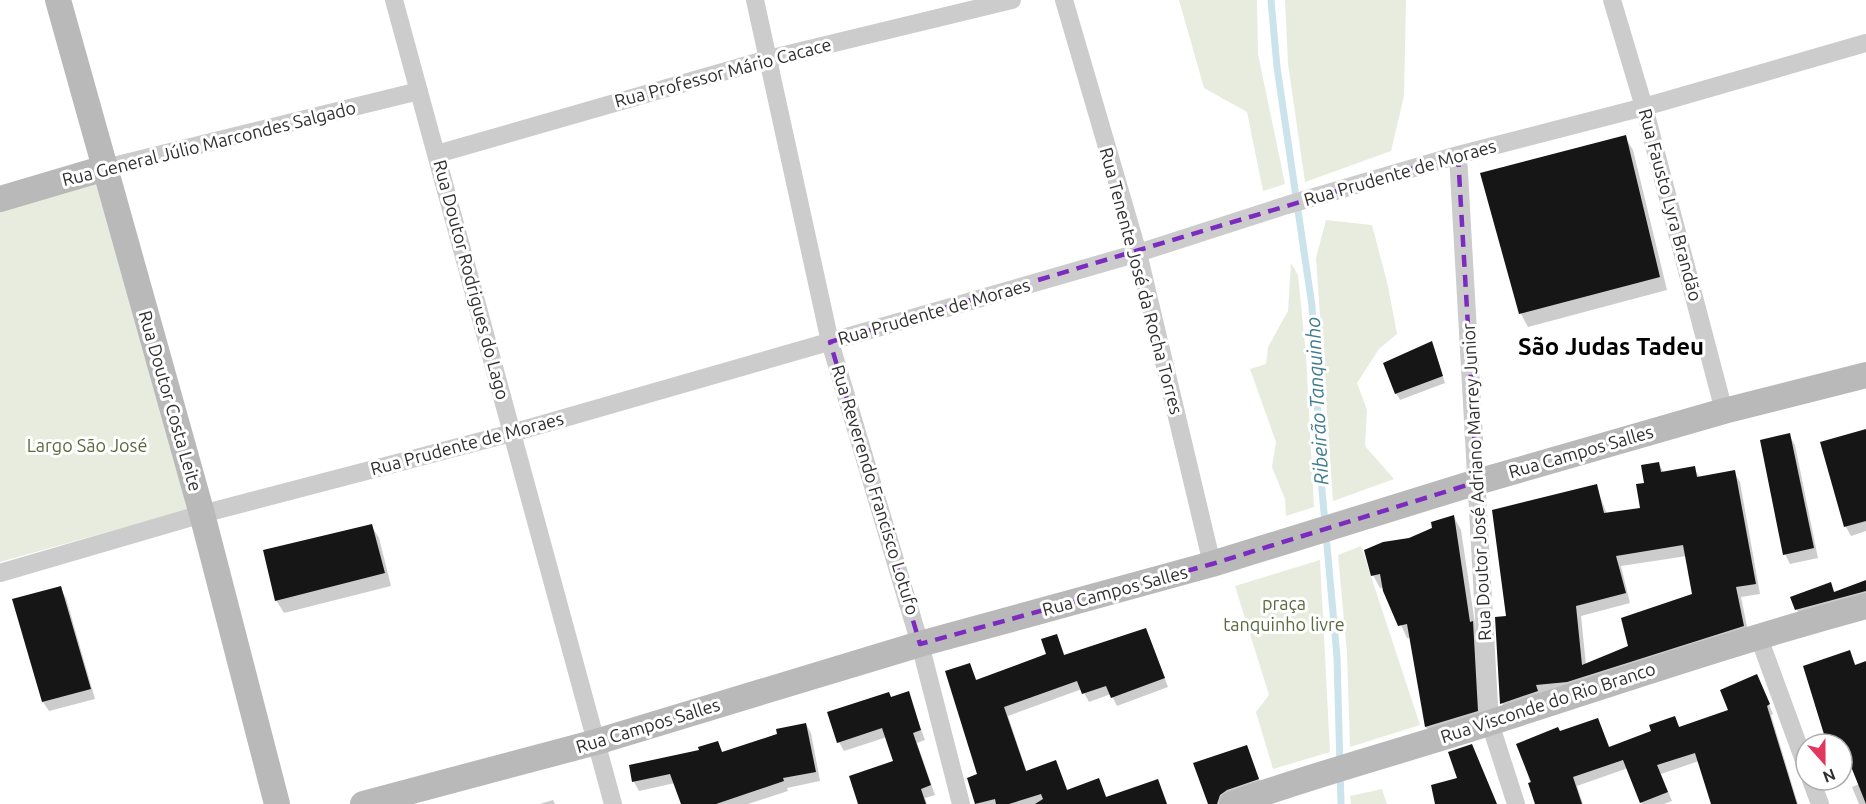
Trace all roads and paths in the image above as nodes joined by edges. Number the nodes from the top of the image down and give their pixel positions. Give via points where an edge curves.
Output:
1 (58, 0) edge
2 (394, 0) edge
3 (755, 0) edge
4 (1012, 0) edge
5 (1064, 0) edge
6 (1612, 0) edge
7 (1866, 43) edge
8 (768, 59) junction
9 (419, 91) junction
10 (1644, 107) junction
11 (437, 154) junction
12 (1458, 155) junction
13 (105, 168) junction
14 (0, 200) edge
15 (1138, 253) junction
16 (830, 342) junction
17 (1866, 375) edge
18 (1724, 411) junction
19 (512, 433) junction
20 (1477, 482) junction
21 (202, 514) junction
22 (1212, 564) junction
23 (0, 573) edge
24 (1866, 606) edge
25 (1758, 635) junction
26 (920, 644) junction
27 (1490, 723) junction
28 (1794, 733) edge
29 (596, 742) junction
30 (277, 804) edge
31 (363, 804) edge
32 (613, 804) edge
33 (961, 804) edge
34 (1232, 804) edge
35 (1516, 804) edge

1 - 13 street, Rua Doutor Costa Leite
2 - 9 street, Rua Doutor Rodrigues do Lago
3 - 8 street, Rua Reverendo Francisco Lotufo
4 - 8 street, Rua Professor Mário Cacace
5 - 15 street, Rua Tenente José da Rocha Torres
6 - 10 street, Rua Fausto Lyra Brandão
7 - 10 street, Rua Prudente de Moraes
8 - 11 street, Rua Professor Mário Cacace
8 - 16 street, Rua Reverendo Francisco Lotufo
9 - 11 street, Rua Doutor Rodrigues do Lago
9 - 13 street, Rua General Júlio Marcondes Salgado
10 - 12 street, Rua Prudente de Moraes
10 - 18 street, Rua Fausto Lyra Brandão
11 - 19 street, Rua Doutor Rodrigues do Lago
12 - 15 street, Rua Prudente de Moraes
12 - 20 street, Rua Doutor José Adriano Marrey Junior
13 - 14 street, Rua General Júlio Marcondes Salgado
13 - 21 street, Rua Doutor Costa Leite
15 - 16 street, Rua Prudente de Moraes
15 - 22 street, Rua Tenente José da Rocha Torres
16 - 19 street, Rua Prudente de Moraes
16 - 26 street, Rua Reverendo Francisco Lotufo
17 - 18 street, Rua Campos Salles
18 - 20 street, Rua Campos Salles
19 - 21 street, Rua Prudente de Moraes
19 - 29 street, Rua Doutor Rodrigues do Lago
20 - 22 street, Rua Campos Salles
20 - 27 street, Rua Doutor José Adriano Marrey Junior
21 - 23 street, Rua Prudente de Moraes
21 - 30 street, Rua Doutor Costa Leite
22 - 26 street, Rua Campos Salles
24 - 25 street, Rua Visconde do Rio Branco
25 - 27 street, Rua Visconde do Rio Branco
25 - 28 street
26 - 29 street, Rua Campos Salles
26 - 33 street, Rua Reverendo Francisco Lotufo
27 - 34 street, Rua Visconde do Rio Branco via 1307,777
27 - 35 street, Rua Doutor José Adriano Marrey Junior
29 - 31 street, Rua Campos Salles
29 - 32 street, Rua Doutor Rodrigues do Lago

